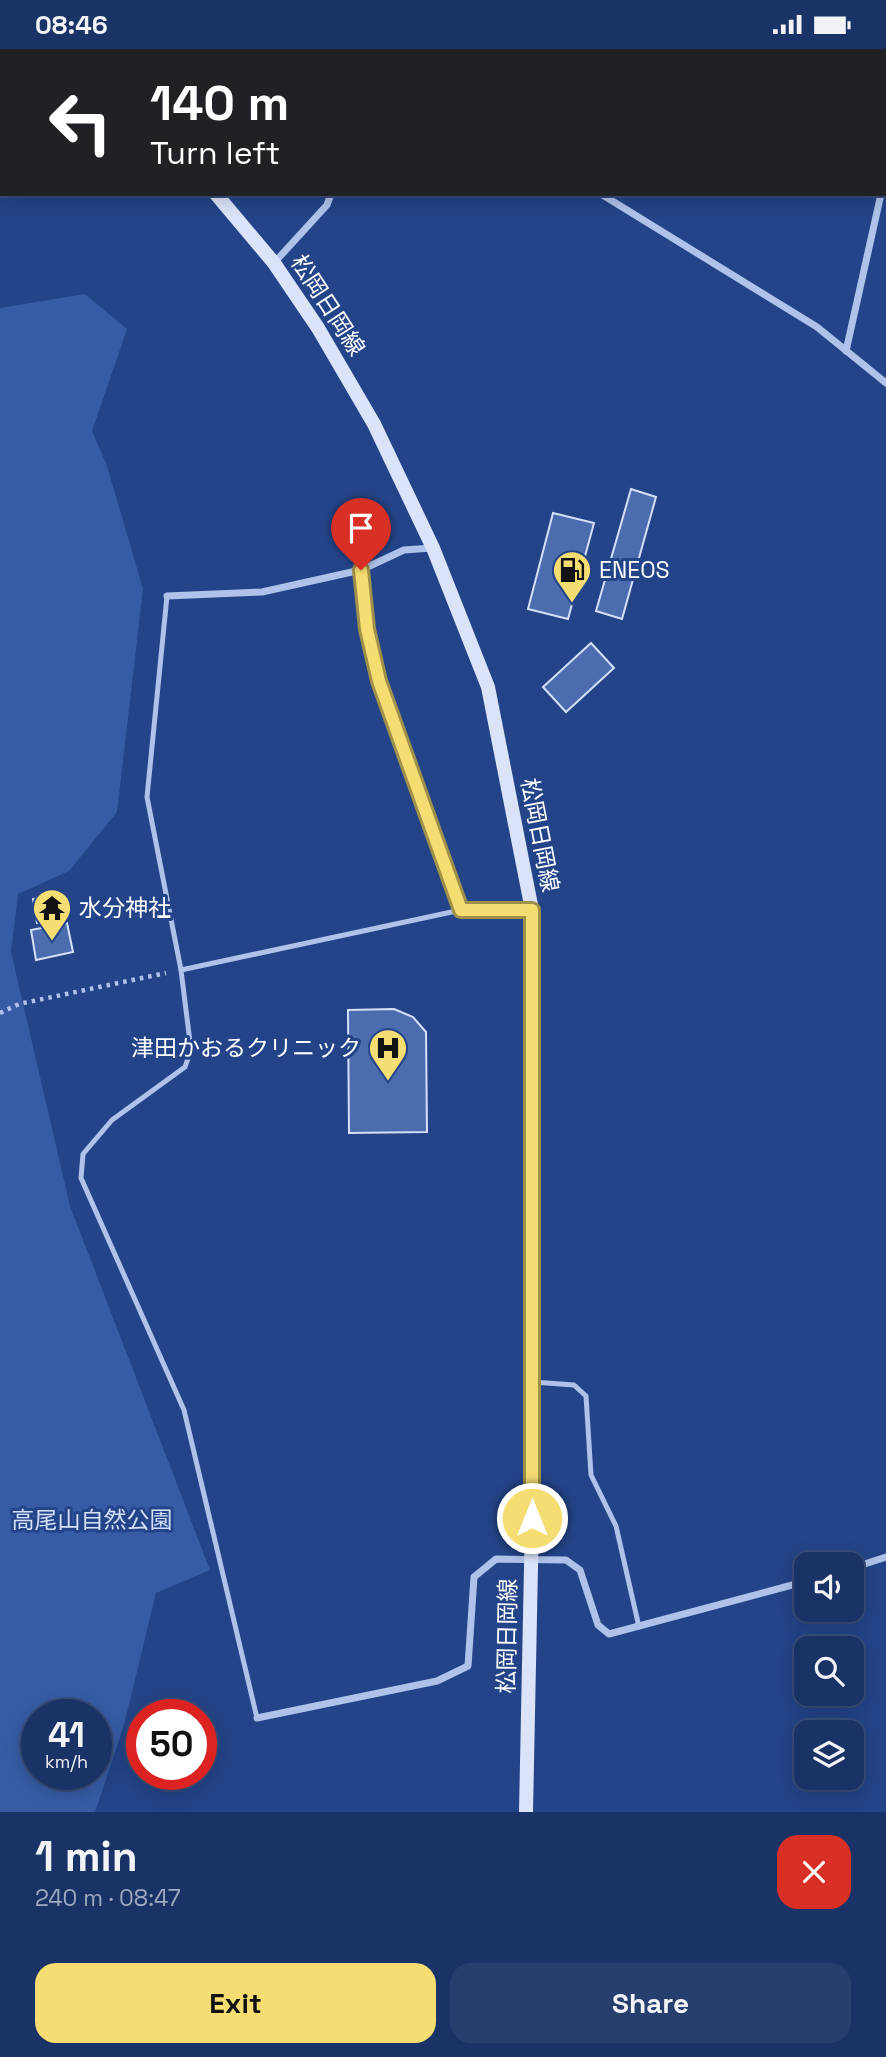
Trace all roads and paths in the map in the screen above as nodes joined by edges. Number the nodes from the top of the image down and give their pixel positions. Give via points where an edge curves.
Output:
1 (218, 196) edge
2 (330, 196) edge
3 (604, 196) edge
4 (881, 196) edge
5 (274, 263) junction
6 (846, 351) junction
7 (886, 383) edge
8 (433, 548) junction
9 (361, 570) junction
10 (167, 596) joint
11 (461, 910) junction
12 (532, 910) junction
13 (181, 970) junction
14 (0, 1013) edge
15 (533, 1383) junction
16 (886, 1557) edge
17 (531, 1559) junction
18 (864, 1564) edge
19 (794, 1585) edge
20 (639, 1627) junction
21 (257, 1718) joint
22 (526, 1812) edge

1 - 5 main road, 松岡日岡線
2 - 5 street
3 - 6 street via 817,327
4 - 6 street
5 - 8 main road, 松岡日岡線 via 354,389
6 - 7 street
8 - 9 street via 404,550
8 - 12 main road, 松岡日岡線 via 488,687
9 - 10 street via 262,592
9 - 11 street via 367,629 379,681
10 - 13 lane via 146,797
11 - 12 street
11 - 13 lane
12 - 15 main road, 松岡日岡線
13 - 14 path via 19,1004
13 - 21 lane via 191,1050 185,1066 112,1119 83,1154 81,1178 184,1409
15 - 17 main road, 松岡日岡線
15 - 20 lane via 574,1385 586,1396 591,1475 615,1527
16 - 18 street
17 - 20 street via 566,1560 580,1570 598,1625 609,1634
17 - 21 street via 496,1559 474,1577 468,1666 437,1681
17 - 22 main road, 松岡日岡線
19 - 20 street

